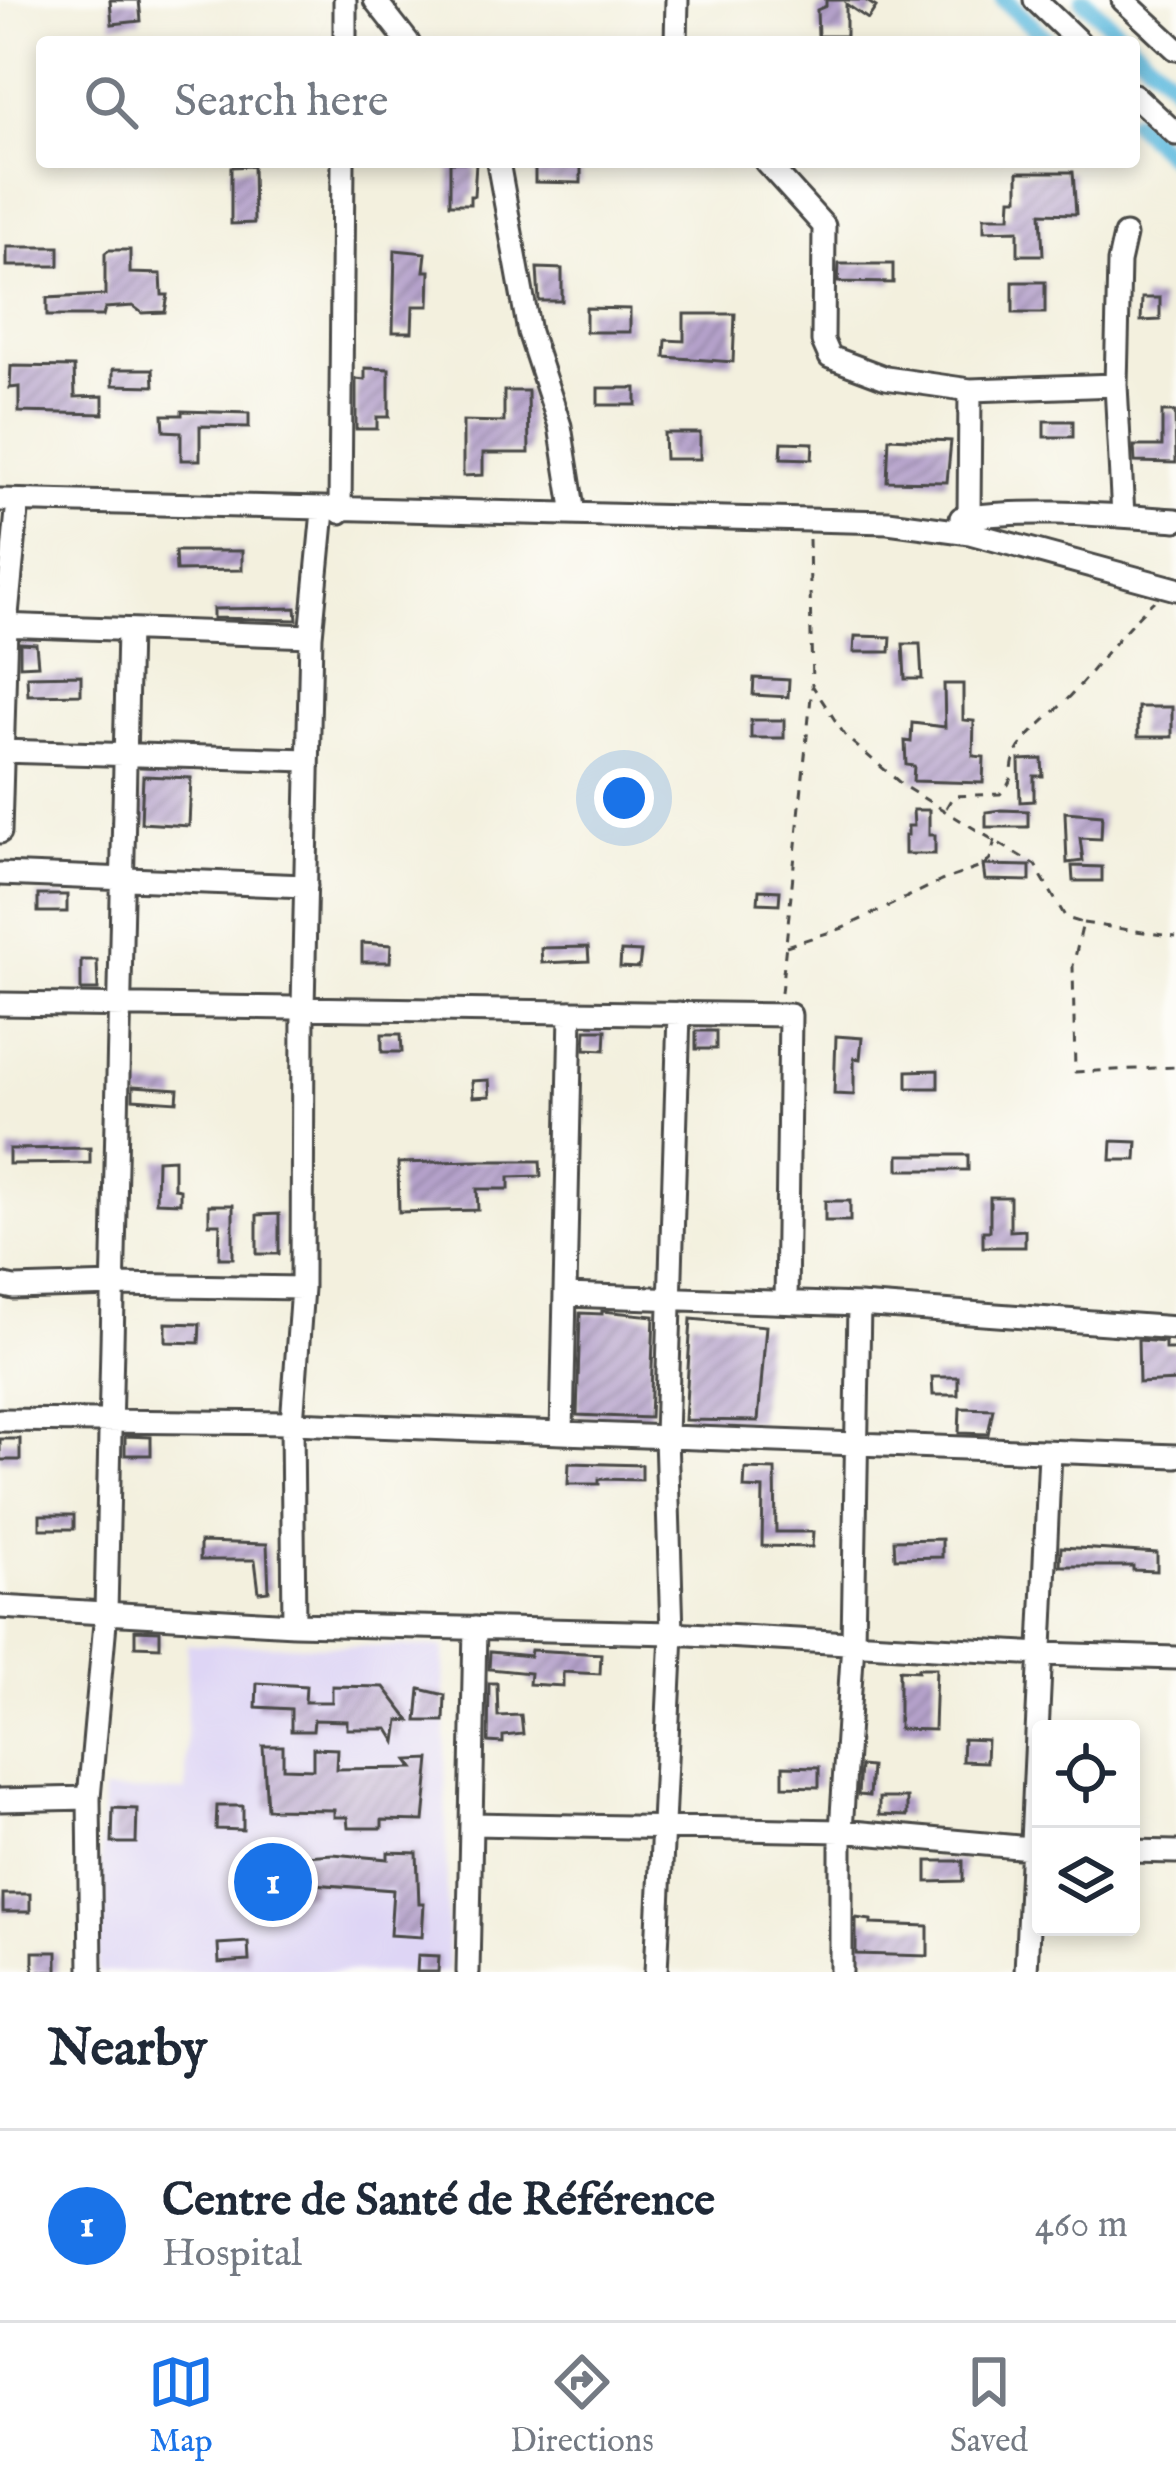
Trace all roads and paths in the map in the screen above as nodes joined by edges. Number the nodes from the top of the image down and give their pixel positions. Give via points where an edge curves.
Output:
1 (345, 0) edge
2 (375, 0) edge
3 (677, 0) edge
4 (1035, 0) edge
5 (1123, 0) edge
6 (344, 36) edge
7 (403, 36) edge
8 (676, 36) edge
9 (1073, 36) edge
10 (1176, 49) edge
11 (1140, 100) edge
12 (1176, 134) edge
13 (343, 168) edge
14 (499, 168) edge
15 (771, 168) edge
16 (1125, 235) dead end
17 (1115, 385) junction
18 (970, 390) junction
19 (9, 501) edge
20 (331, 511) junction
21 (574, 514) junction
22 (1123, 516) junction
23 (969, 517) junction
24 (808, 519) junction
25 (1176, 520) edge
26 (888, 522) junction
27 (1173, 588) edge
28 (3, 625) edge
29 (128, 630) junction
30 (311, 637) junction
31 (812, 686) junction
32 (1, 751) edge
33 (125, 755) junction
34 (308, 760) junction
35 (945, 810) junction
36 (0, 832) edge
37 (996, 839) junction
38 (0, 874) edge
39 (121, 878) junction
40 (305, 886) junction
41 (1083, 923) junction
42 (1176, 938) edge
43 (784, 946) junction
44 (0, 1004) edge
45 (118, 1006) junction
46 (303, 1008) junction
47 (571, 1012) junction
48 (679, 1013) junction
49 (790, 1015) junction
50 (1176, 1067) edge
51 (0, 1285) edge
52 (115, 1285) junction
53 (302, 1288) junction
54 (565, 1295) junction
55 (670, 1298) junction
56 (786, 1302) junction
57 (859, 1305) junction
58 (1176, 1328) edge
59 (0, 1420) edge
60 (111, 1421) junction
61 (292, 1424) junction
62 (562, 1432) junction
63 (666, 1436) junction
64 (855, 1444) junction
65 (1050, 1454) junction
66 (1176, 1456) edge
67 (0, 1606) edge
68 (106, 1612) junction
69 (294, 1624) junction
70 (476, 1628) junction
71 (672, 1633) junction
72 (854, 1642) junction
73 (1042, 1654) junction
74 (1176, 1658) edge
75 (89, 1798) junction
76 (0, 1800) edge
77 (472, 1824) junction
78 (662, 1827) junction
79 (1036, 1828) edge
80 (841, 1831) junction
81 (1032, 1849) edge
82 (1140, 1851) edge
83 (1176, 1852) edge
84 (1032, 1890) edge
85 (91, 1972) edge
86 (468, 1972) edge
87 (656, 1972) edge
88 (841, 1972) edge
89 (1026, 1972) edge

1 - 6 street
2 - 7 street
3 - 8 street
4 - 9 street
5 - 10 street
11 - 12 street
13 - 20 street
14 - 21 street
15 - 18 street via 824,226 823,341 830,357 886,379
16 - 17 street
17 - 18 street
17 - 22 street
18 - 23 street
19 - 20 street
19 - 28 street
20 - 21 street
20 - 30 street
21 - 24 street
22 - 23 street
22 - 25 street
23 - 26 street
24 - 26 street
24 - 31 path
26 - 27 street via 970,533
27 - 35 path via 1128,623 1017,752 1006,790 953,796
28 - 29 street
28 - 32 street
29 - 30 street
29 - 33 street
30 - 34 street
31 - 35 path via 846,737
31 - 43 path
32 - 33 street
32 - 36 street
33 - 34 street
33 - 39 street
34 - 40 street
35 - 37 path
37 - 41 path via 1035,865 1066,918
37 - 43 path via 981,867
38 - 39 street
39 - 40 street
39 - 45 street
40 - 46 street
41 - 42 path
41 - 50 path via 1073,966 1075,1072
43 - 49 path via 780,992
44 - 45 street
45 - 46 street
45 - 52 street
46 - 47 street
46 - 53 street
47 - 48 street
47 - 54 street
48 - 49 street
48 - 55 street
49 - 56 street
51 - 52 street
52 - 53 street
52 - 60 street
53 - 61 street
54 - 55 street
54 - 62 street
55 - 56 street
55 - 63 street
56 - 57 street
57 - 58 street
57 - 64 street
59 - 60 street
60 - 61 street
60 - 68 street
61 - 62 street
61 - 69 street
62 - 63 street
63 - 64 street
63 - 71 street
64 - 65 street
64 - 72 street
65 - 66 street
65 - 73 street
67 - 68 street
68 - 69 street
68 - 75 street
69 - 70 street
70 - 71 street
70 - 77 street
71 - 72 street
71 - 78 street
72 - 73 street
72 - 80 street
73 - 74 street
73 - 79 street
75 - 76 street
75 - 85 street
77 - 78 street
77 - 86 street
78 - 80 street
78 - 87 street
80 - 81 street
80 - 88 street
82 - 83 street
84 - 89 street

